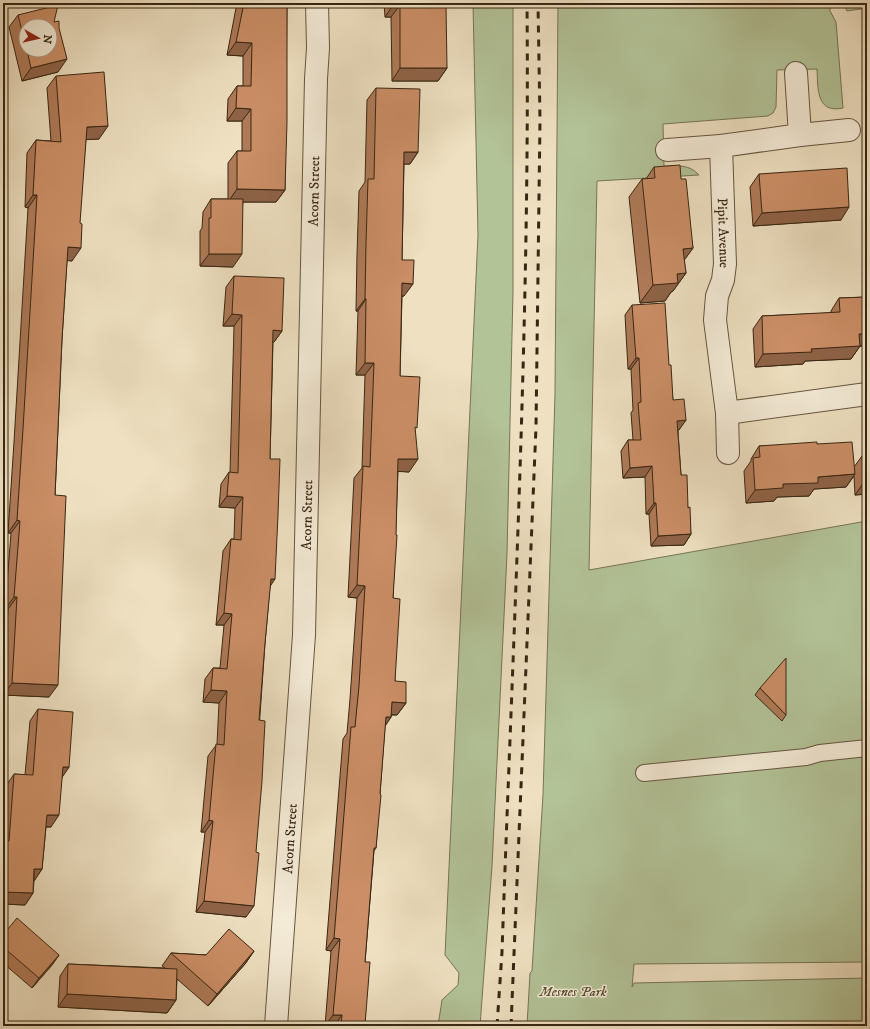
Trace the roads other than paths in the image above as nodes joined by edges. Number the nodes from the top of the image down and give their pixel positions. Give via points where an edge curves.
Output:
1 (316, 3) edge
2 (796, 73) dead end
3 (848, 130) dead end
4 (800, 135) junction
5 (721, 146) junction
6 (667, 150) dead end
7 (867, 394) edge
8 (727, 413) junction
9 (728, 453) dead end
10 (867, 748) edge
11 (644, 773) dead end
12 (276, 1026) edge

1 - 12 street, Acorn Street via 318,48 304,635
2 - 4 street
3 - 4 street
4 - 5 street
5 - 6 street
5 - 8 street, Pipit Avenue via 725,264 717,296 715,320
7 - 8 street
8 - 9 street, Pipit Avenue
10 - 11 lane via 806,757

